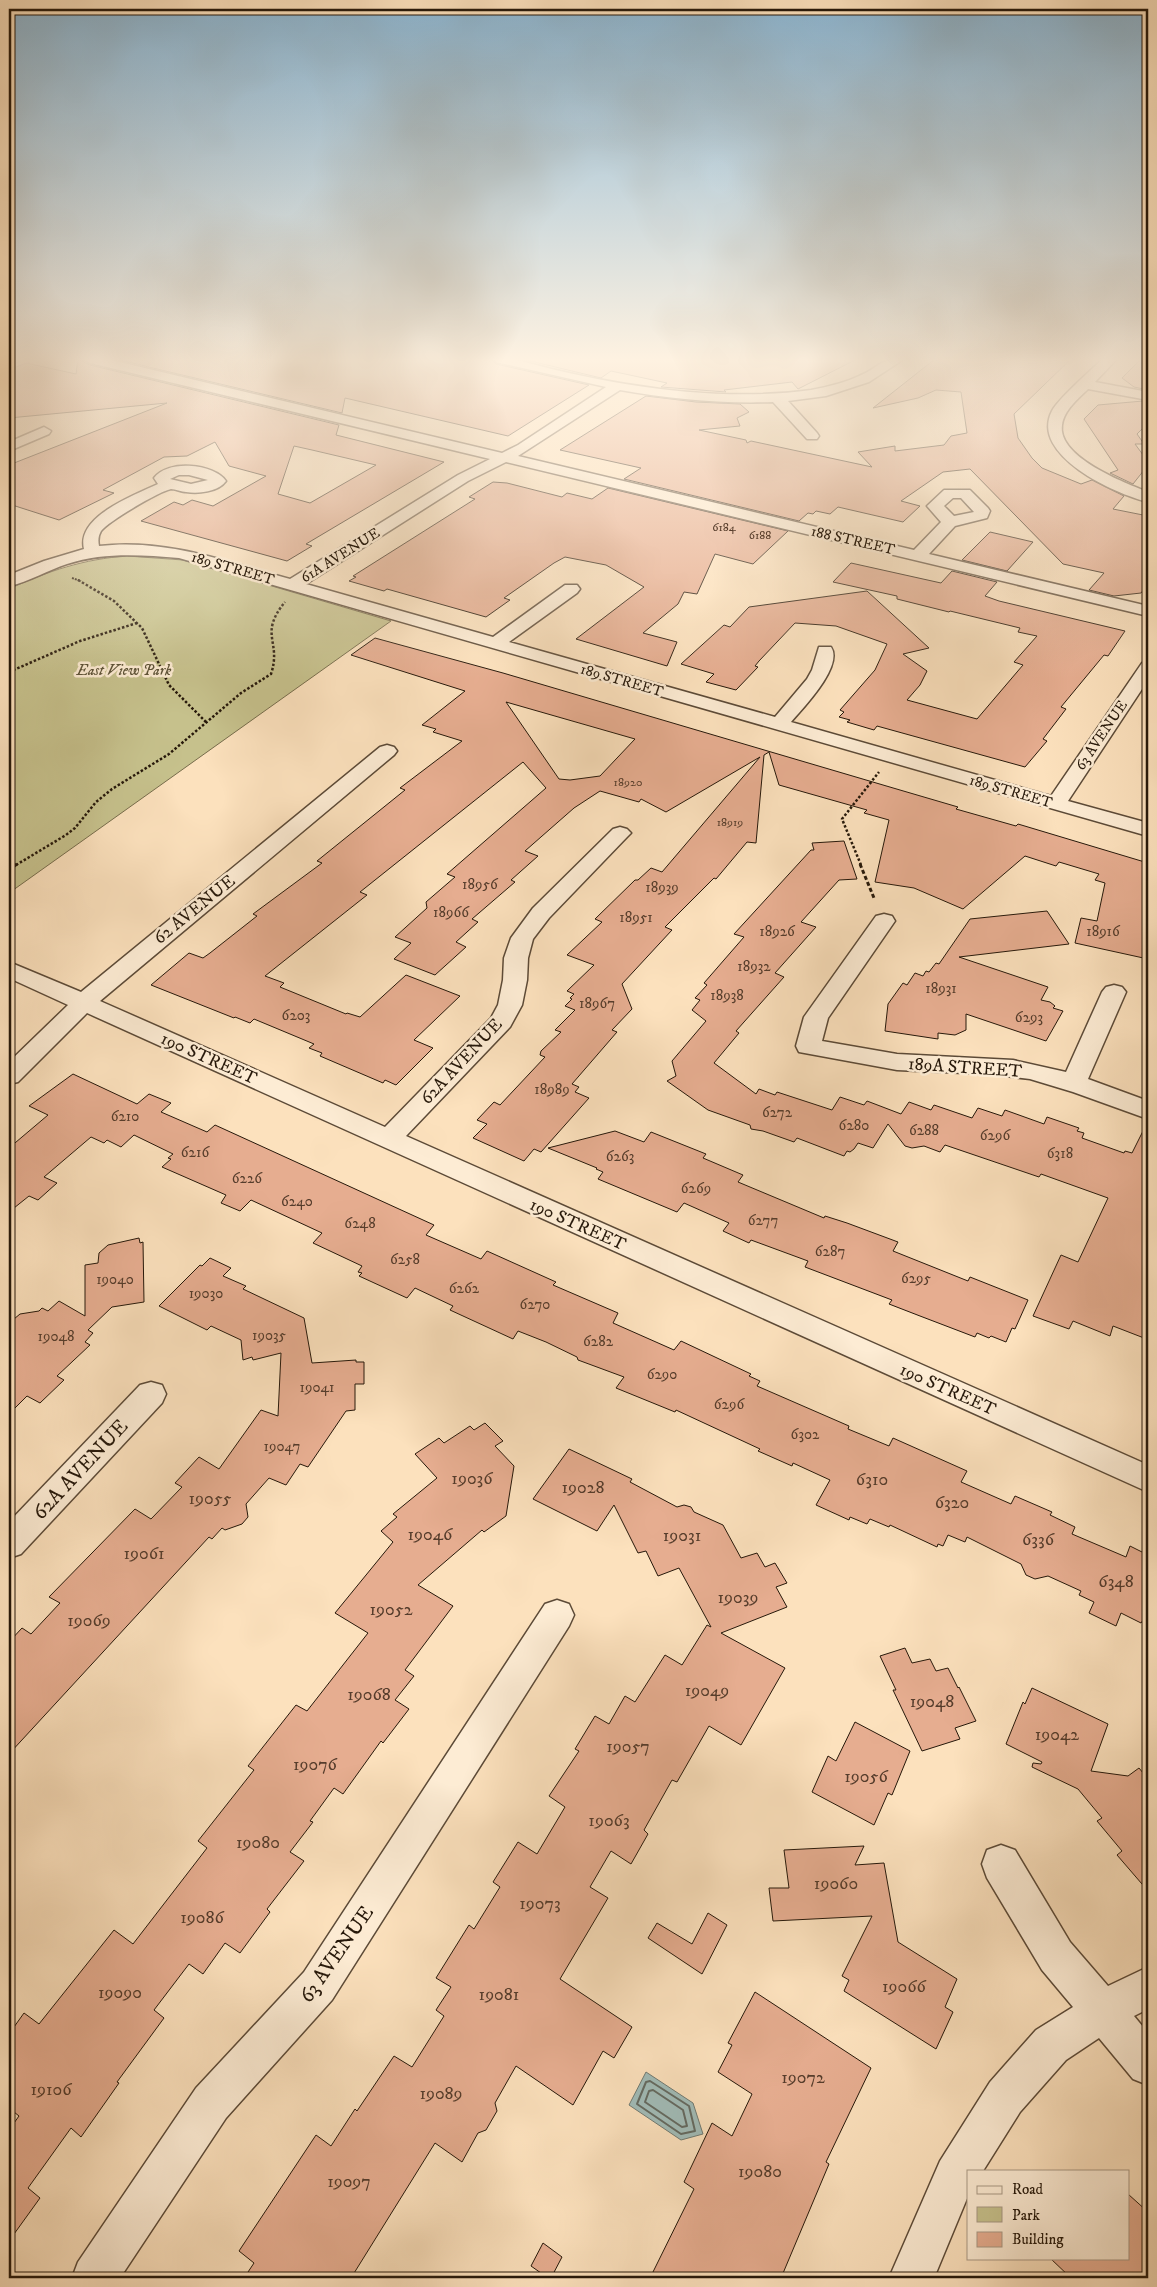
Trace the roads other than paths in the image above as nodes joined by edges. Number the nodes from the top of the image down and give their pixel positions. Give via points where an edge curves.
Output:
1 (488, 466) edge
2 (541, 466) edge
3 (1083, 466) edge
4 (170, 484) dead end
5 (1148, 496) edge
6 (950, 522) dead end
7 (93, 552) junction
8 (918, 556) junction
9 (9, 581) edge
10 (571, 589) dead end
11 (291, 592) junction
12 (1148, 610) edge
13 (496, 643) junction
14 (825, 651) dead end
15 (1148, 667) edge
16 (778, 724) junction
17 (387, 751) dead end
18 (1056, 804) junction
19 (1148, 830) edge
20 (620, 833) dead end
21 (884, 921) dead end
22 (9, 969) edge
23 (1114, 992) dead end
24 (83, 1002) junction
25 (9, 1076) edge
26 (1074, 1083) junction
27 (1148, 1110) edge
28 (388, 1139) junction
29 (151, 1394) dead end
30 (1148, 1479) edge
31 (9, 1544) edge
32 (557, 1615) dead end
33 (1000, 1864) dead end
34 (1148, 1987) edge
35 (1103, 2011) junction
36 (1148, 2064) edge
37 (94, 2278) edge
38 (911, 2278) edge

1 - 11 street, 61A AVENUE via 464,478
2 - 8 street, 188 STREET
3 - 5 street
4 - 7 street via 98,525 91,534
6 - 8 street
7 - 9 street, 189 STREET via 35,569
7 - 11 street, 189 STREET via 180,553
8 - 12 street, 188 STREET
10 - 13 street
11 - 13 street, 189 STREET
13 - 16 street, 189 STREET
14 - 16 street via 826,660 820,674
15 - 18 street, 63 AVENUE
16 - 18 street, 189 STREET
17 - 24 street, 62 AVENUE
18 - 19 street, 189 STREET
20 - 28 street, 62A AVENUE via 541,913 522,938 510,1005 501,1022
21 - 26 street, 189A STREET via 816,1017 808,1046 873,1060 1013,1068
22 - 24 street, 190 STREET
23 - 26 street
24 - 25 street, 62 AVENUE
24 - 28 street, 190 STREET
26 - 27 street, 189A STREET
28 - 30 street, 190 STREET
29 - 31 street, 62A AVENUE
32 - 37 street, 63 AVENUE via 318,1986 211,2103
33 - 35 street via 1056,1956
34 - 35 street
35 - 36 street
35 - 38 street via 1051,2045 1004,2097 955,2176

